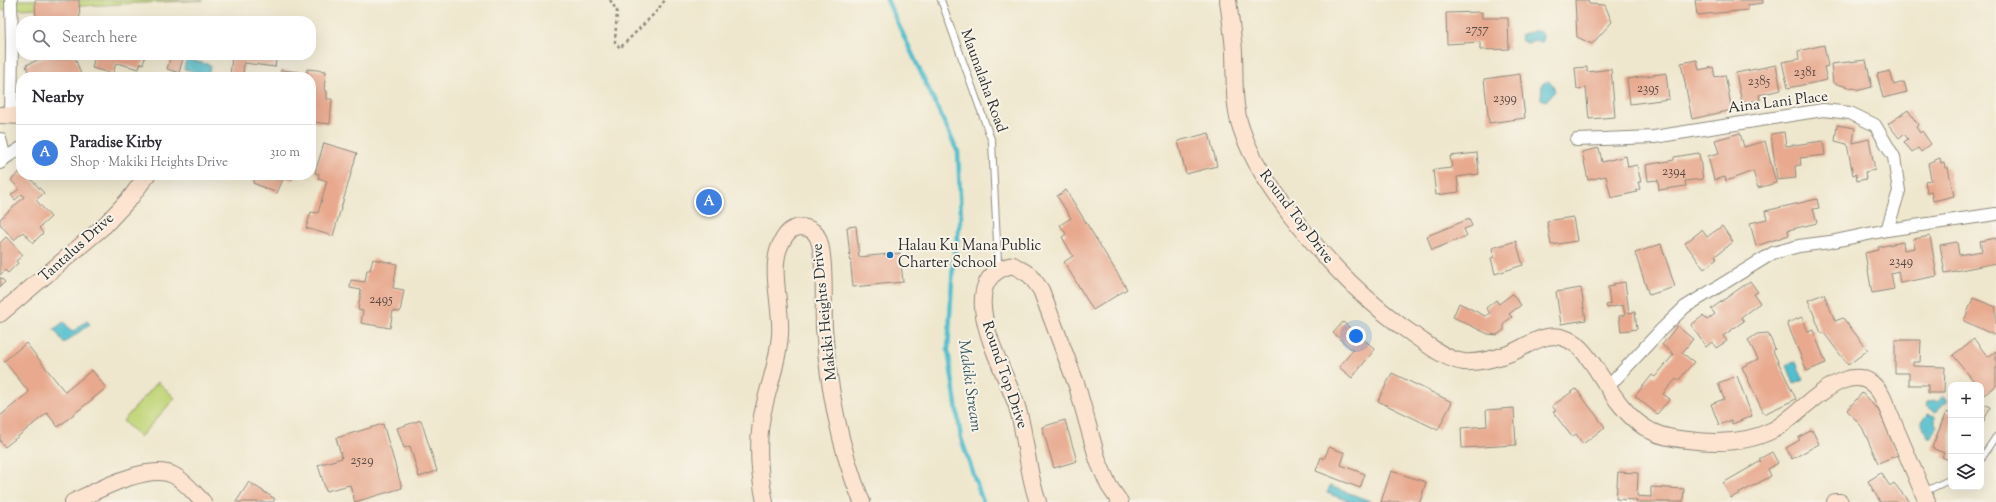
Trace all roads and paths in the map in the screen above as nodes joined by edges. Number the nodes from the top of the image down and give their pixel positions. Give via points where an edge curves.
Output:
1 (11, 0) edge
2 (610, 0) edge
3 (665, 0) edge
4 (941, 0) edge
5 (1228, 0) edge
6 (11, 115) edge
7 (0, 139) edge
8 (1577, 140) dead end
9 (16, 151) edge
10 (2, 160) edge
11 (143, 180) edge
12 (1996, 214) edge
13 (1886, 230) junction
14 (1000, 268) junction
15 (0, 314) edge
16 (1608, 387) junction
17 (1996, 437) edge
18 (1984, 455) edge
19 (1948, 481) edge
20 (1925, 497) edge
21 (73, 502) edge
22 (202, 502) edge
23 (765, 502) edge
24 (862, 502) edge
25 (1038, 502) edge
26 (1120, 502) edge
27 (1834, 502) edge
28 (1840, 502) edge

1 - 6 street
2 - 3 path via 617,11 615,42 620,48
4 - 14 lane, Maunalaha Road via 992,142
5 - 16 street, Round Top Drive via 1240,125 1249,150 1283,203 1327,259 1364,297 1395,322 1444,355 1462,362 1478,362 1510,353 1539,339 1555,335 1566,338 1578,346
7 - 10 street
8 - 13 street, Aina Lani Place via 1654,138 1823,110 1850,113 1875,125 1894,157 1899,191
9 - 10 street
11 - 15 street, Tantalus Drive via 104,226
12 - 13 street
13 - 16 street via 1773,253 1685,307
14 - 25 street, Round Top Drive via 984,286 984,320 1023,427 1028,469
14 - 26 street via 1013,265 1023,269 1036,281 1078,386 1098,461 1109,486
16 - 20 street, Round Top Drive via 1622,406 1651,432 1686,440 1721,443 1747,439 1773,430 1836,382 1862,377 1877,387 1882,396
17 - 18 lane
19 - 20 lane
21 - 22 street via 118,482 159,472 169,473 178,478
23 - 24 street, Makiki Heights Drive via 759,472 759,441 765,403 776,369 780,334 778,250 783,238 792,229 803,227 816,234 821,251 824,328 834,408 854,484
27 - 28 street

